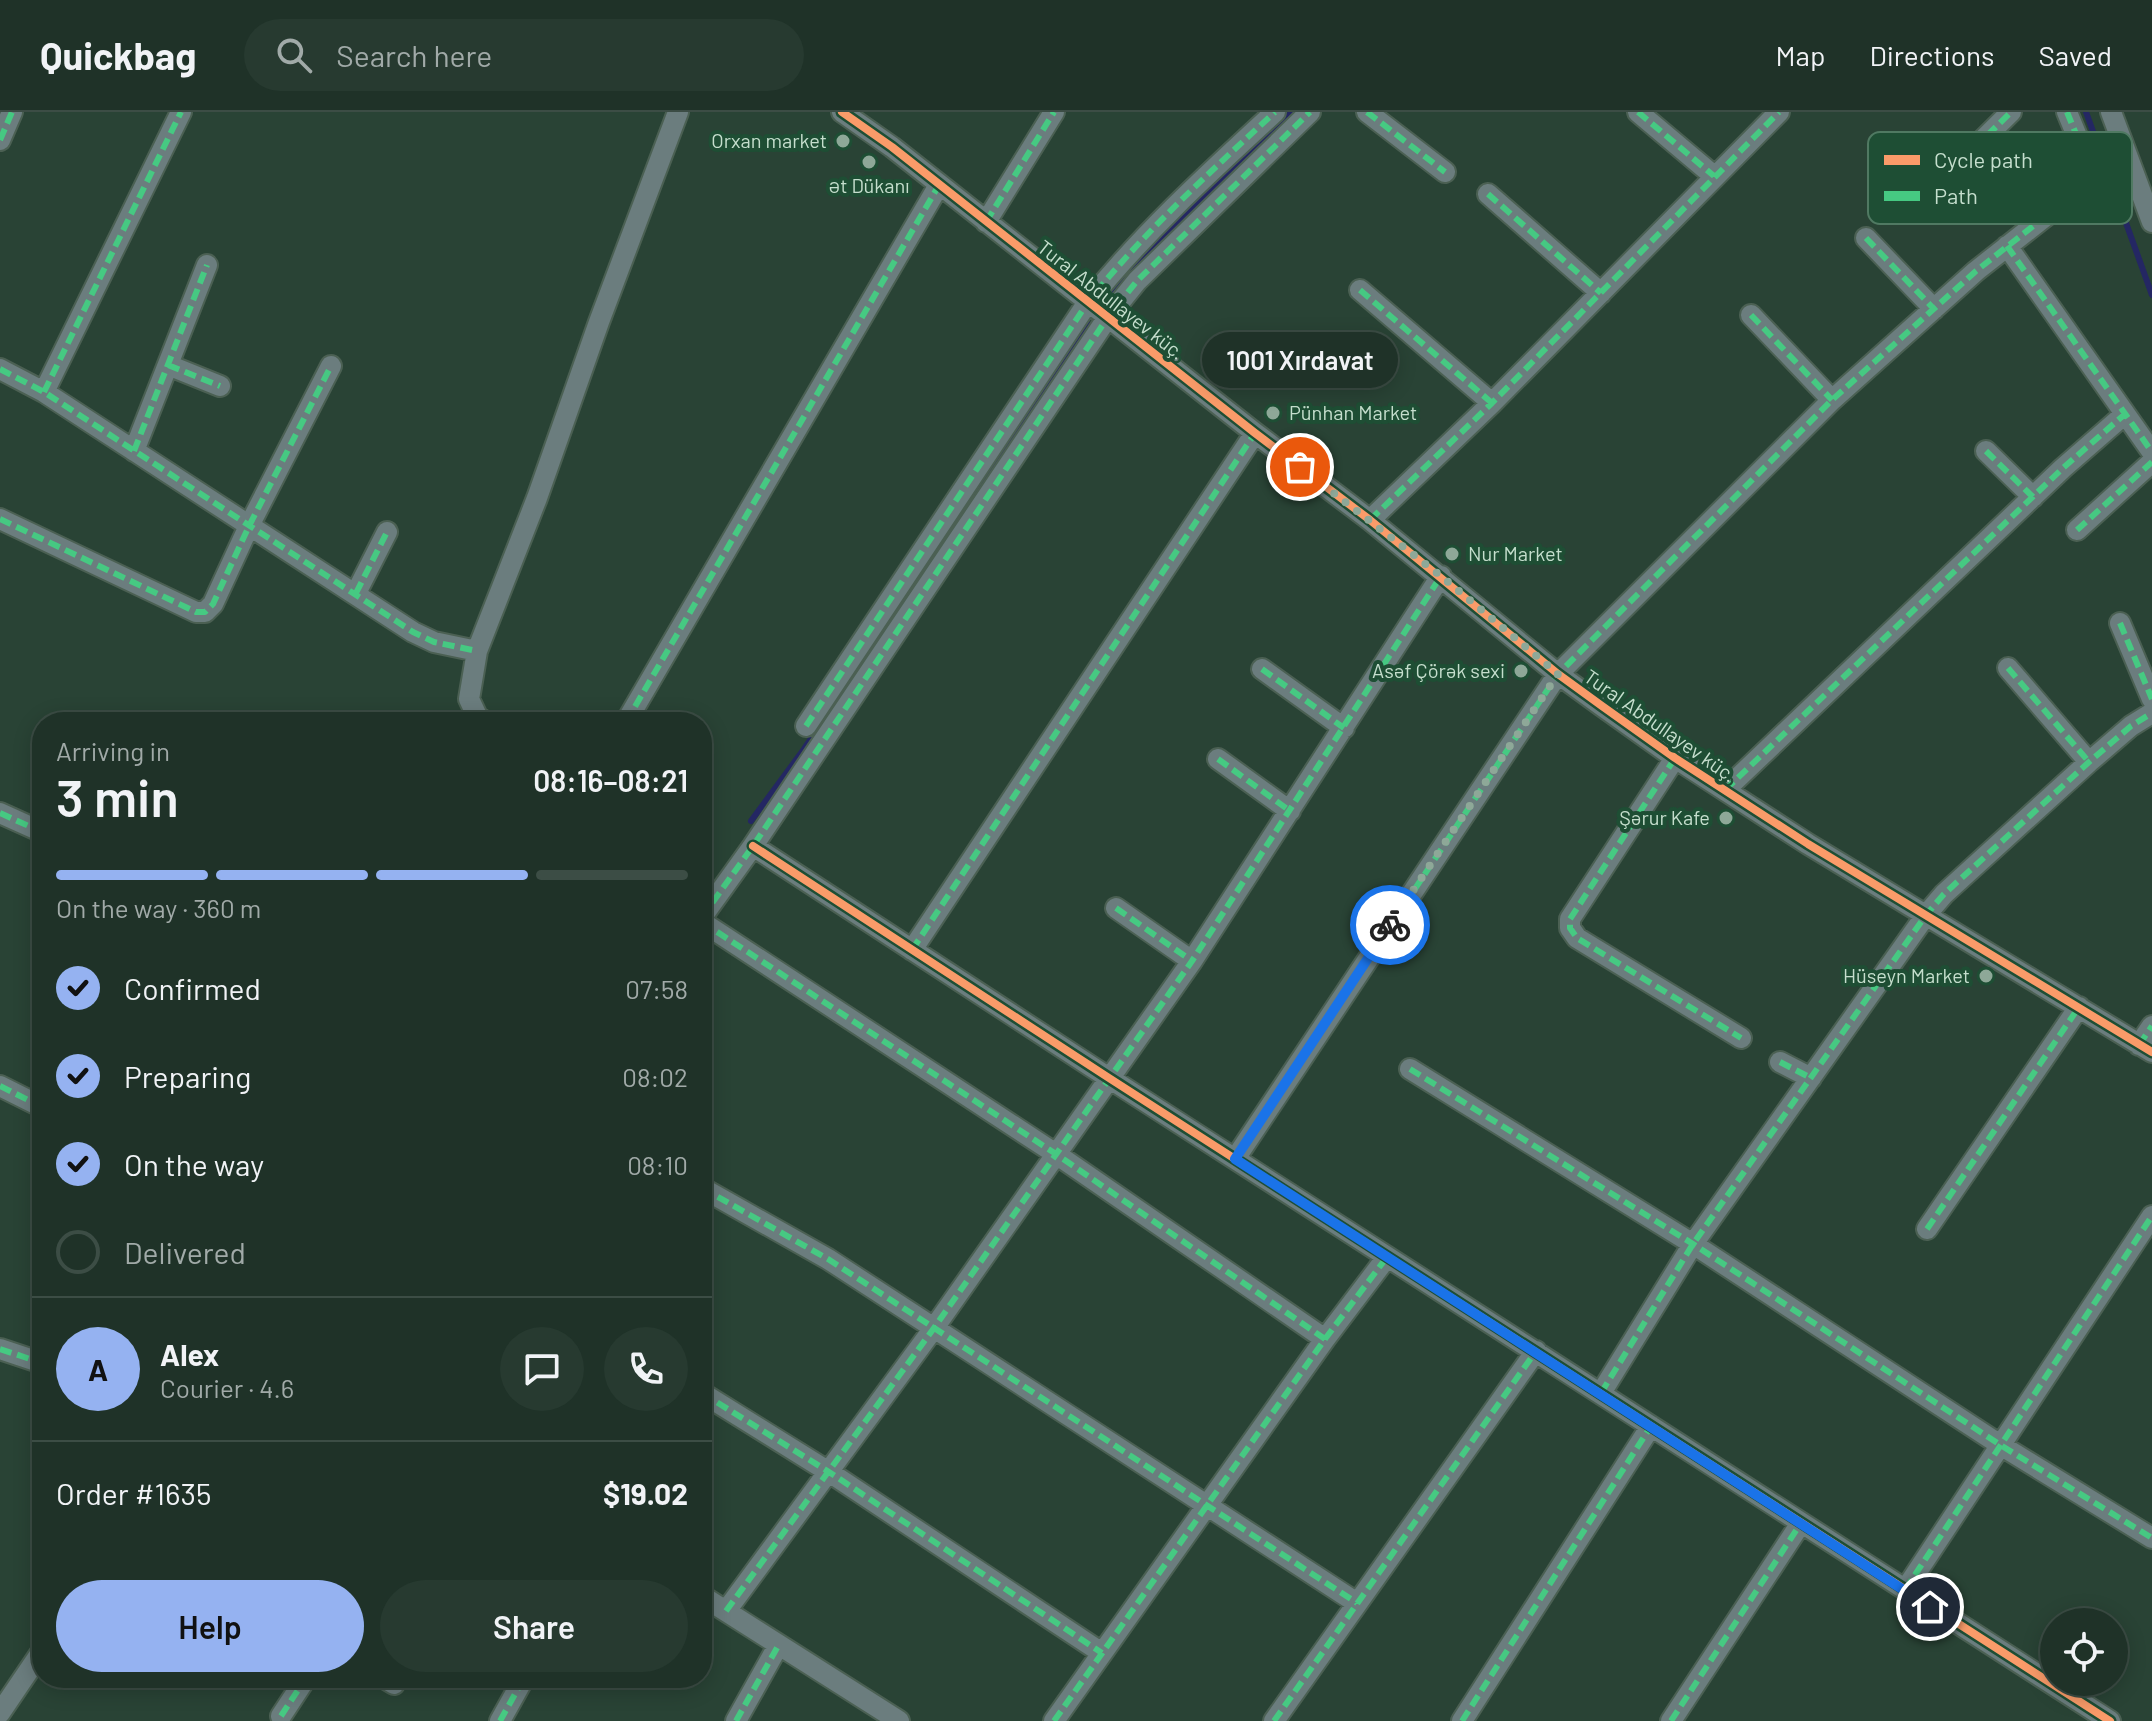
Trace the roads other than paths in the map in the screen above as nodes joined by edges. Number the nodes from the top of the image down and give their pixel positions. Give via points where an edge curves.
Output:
1 (12, 112) edge
2 (181, 112) edge
3 (678, 112) edge
4 (842, 112) edge
5 (1054, 112) edge
6 (1275, 112) edge
7 (1310, 112) edge
8 (1367, 112) edge
9 (1638, 112) edge
10 (1779, 112) edge
11 (2011, 112) edge
12 (2067, 112) edge
13 (2111, 112) edge
14 (1991, 132) edge
15 (2075, 132) edge
16 (2118, 132) edge
17 (0, 140) edge
18 (2132, 168) edge
19 (1445, 172) dead end
20 (1714, 176) junction
21 (939, 185) junction
22 (1488, 194) dead end
23 (986, 222) junction
24 (2152, 222) edge
25 (2035, 224) edge
26 (1866, 238) dead end
27 (2007, 246) junction
28 (207, 265) dead end
29 (1360, 290) dead end
30 (1601, 293) junction
31 (1088, 302) junction
32 (1934, 309) junction
33 (1751, 315) dead end
34 (1108, 317) junction
35 (168, 365) junction
36 (331, 366) dead end
37 (0, 369) edge
38 (220, 386) dead end
39 (44, 392) junction
40 (1832, 400) junction
41 (1492, 403) junction
42 (2125, 414) junction
43 (1255, 433) junction
44 (134, 451) junction
45 (1986, 451) dead end
46 (2152, 452) edge
47 (2152, 462) edge
48 (2033, 497) junction
49 (0, 519) edge
50 (1370, 520) junction
51 (249, 526) junction
52 (2077, 530) dead end
53 (387, 532) dead end
54 (1441, 576) junction
55 (356, 593) junction
56 (2120, 623) dead end
57 (477, 651) junction
58 (2008, 668) dead end
59 (1262, 669) dead end
60 (1558, 674) junction
61 (2152, 699) edge
62 (475, 712) edge
63 (632, 712) edge
64 (2152, 713) edge
65 (806, 726) dead end
66 (1344, 728) junction
67 (1675, 758) junction
68 (1218, 759) dead end
69 (2089, 762) junction
70 (1725, 790) junction
71 (1290, 811) junction
72 (0, 813) edge
73 (32, 827) edge
74 (753, 846) junction
75 (712, 905) edge
76 (1116, 908) dead end
77 (1926, 915) junction
78 (712, 926) edge
79 (912, 950) junction
80 (1192, 961) junction
81 (2079, 1007) junction
82 (2152, 1026) edge
83 (1741, 1038) dead end
84 (2146, 1049) edge
85 (1780, 1062) dead end
86 (1410, 1069) dead end
87 (1109, 1078) junction
88 (1811, 1078) junction
89 (0, 1086) edge
90 (32, 1102) edge
91 (1056, 1154) junction
92 (1235, 1159) junction
93 (712, 1194) edge
94 (2152, 1216) edge
95 (1927, 1229) dead end
96 (1693, 1244) junction
97 (1387, 1257) junction
98 (934, 1328) junction
99 (1325, 1339) junction
100 (0, 1349) edge
101 (1536, 1351) junction
102 (32, 1360) edge
103 (1601, 1393) junction
104 (712, 1399) edge
105 (1651, 1426) junction
106 (2002, 1446) junction
107 (829, 1472) junction
108 (1208, 1506) junction
109 (1801, 1523) junction
110 (2152, 1538) edge
111 (1905, 1590) junction
112 (712, 1602) edge
113 (1357, 1603) junction
114 (726, 1611) junction
115 (778, 1646) junction
116 (1102, 1653) junction
117 (32, 1666) edge
118 (299, 1688) edge
119 (518, 1688) edge
120 (0, 1713) edge
121 (281, 1716) dead end
122 (500, 1721) edge
123 (736, 1721) edge
124 (899, 1721) edge
125 (1054, 1721) edge
126 (1274, 1721) edge
127 (1462, 1721) edge
128 (1671, 1721) edge
129 (2110, 1721) edge

1 - 17 street
2 - 39 street
3 - 57 street
4 - 21 street, Tural Abdullayev küç.
5 - 23 street
6 - 31 street via 1134,249
7 - 34 street via 1156,262
8 - 19 street
9 - 20 street
10 - 20 street
11 - 14 street
12 - 15 street
13 - 16 street
18 - 24 street
20 - 30 street
21 - 23 street, Tural Abdullayev küç.
21 - 63 street
22 - 30 street
23 - 31 street, Tural Abdullayev küç.
25 - 27 street
26 - 32 street
27 - 32 street
27 - 42 street
28 - 35 street
29 - 41 street
30 - 41 street
31 - 34 street, Tural Abdullayev küç.
31 - 65 street
32 - 40 street
33 - 40 street
34 - 43 street, Tural Abdullayev küç.
34 - 74 street
35 - 38 street
35 - 44 street
36 - 51 street
37 - 39 street
39 - 44 street
40 - 60 street
41 - 50 street
42 - 46 street
42 - 48 street
43 - 50 street, Tural Abdullayev küç.
43 - 79 street
44 - 51 street
45 - 48 street
47 - 52 street
48 - 70 street
49 - 51 street via 196,612 213,604
50 - 54 street, Tural Abdullayev küç.
51 - 55 street
53 - 55 street
54 - 60 street, Tural Abdullayev küç.
54 - 66 street
55 - 57 street via 413,632
56 - 61 street
57 - 62 street via 469,699
58 - 69 street
59 - 66 street
60 - 67 street, Tural Abdullayev küç.
60 - 92 street
64 - 69 street
66 - 71 street
67 - 70 street, Tural Abdullayev küç.
67 - 83 street via 1570,919 1570,928 1577,938
68 - 71 street
69 - 77 street
70 - 77 street, Tural Abdullayev küç.
71 - 80 street
72 - 73 street
74 - 75 street
74 - 79 street
76 - 80 street
77 - 81 street, Tural Abdullayev küç.
77 - 88 street
78 - 91 street
79 - 87 street
80 - 87 street
81 - 84 street, Tural Abdullayev küç.
81 - 95 street
82 - 84 street
85 - 88 street
86 - 96 street
87 - 91 street
87 - 92 street
88 - 96 street
89 - 90 street
91 - 98 street
91 - 99 street
92 - 97 street
93 - 98 street via 828,1259
94 - 106 street
96 - 103 street
96 - 106 street
97 - 99 street
97 - 101 street
98 - 107 street
98 - 108 street
99 - 108 street
100 - 102 street
101 - 103 street
101 - 113 street
103 - 105 street
104 - 107 street
105 - 109 street
105 - 127 street
106 - 110 street
106 - 111 street
107 - 114 street
107 - 116 street
108 - 113 street
108 - 116 street
109 - 111 street
109 - 128 street
111 - 129 street
112 - 114 street
113 - 126 street
114 - 115 street
115 - 123 street
115 - 124 street
116 - 125 street
117 - 120 street
118 - 121 street
119 - 122 street

